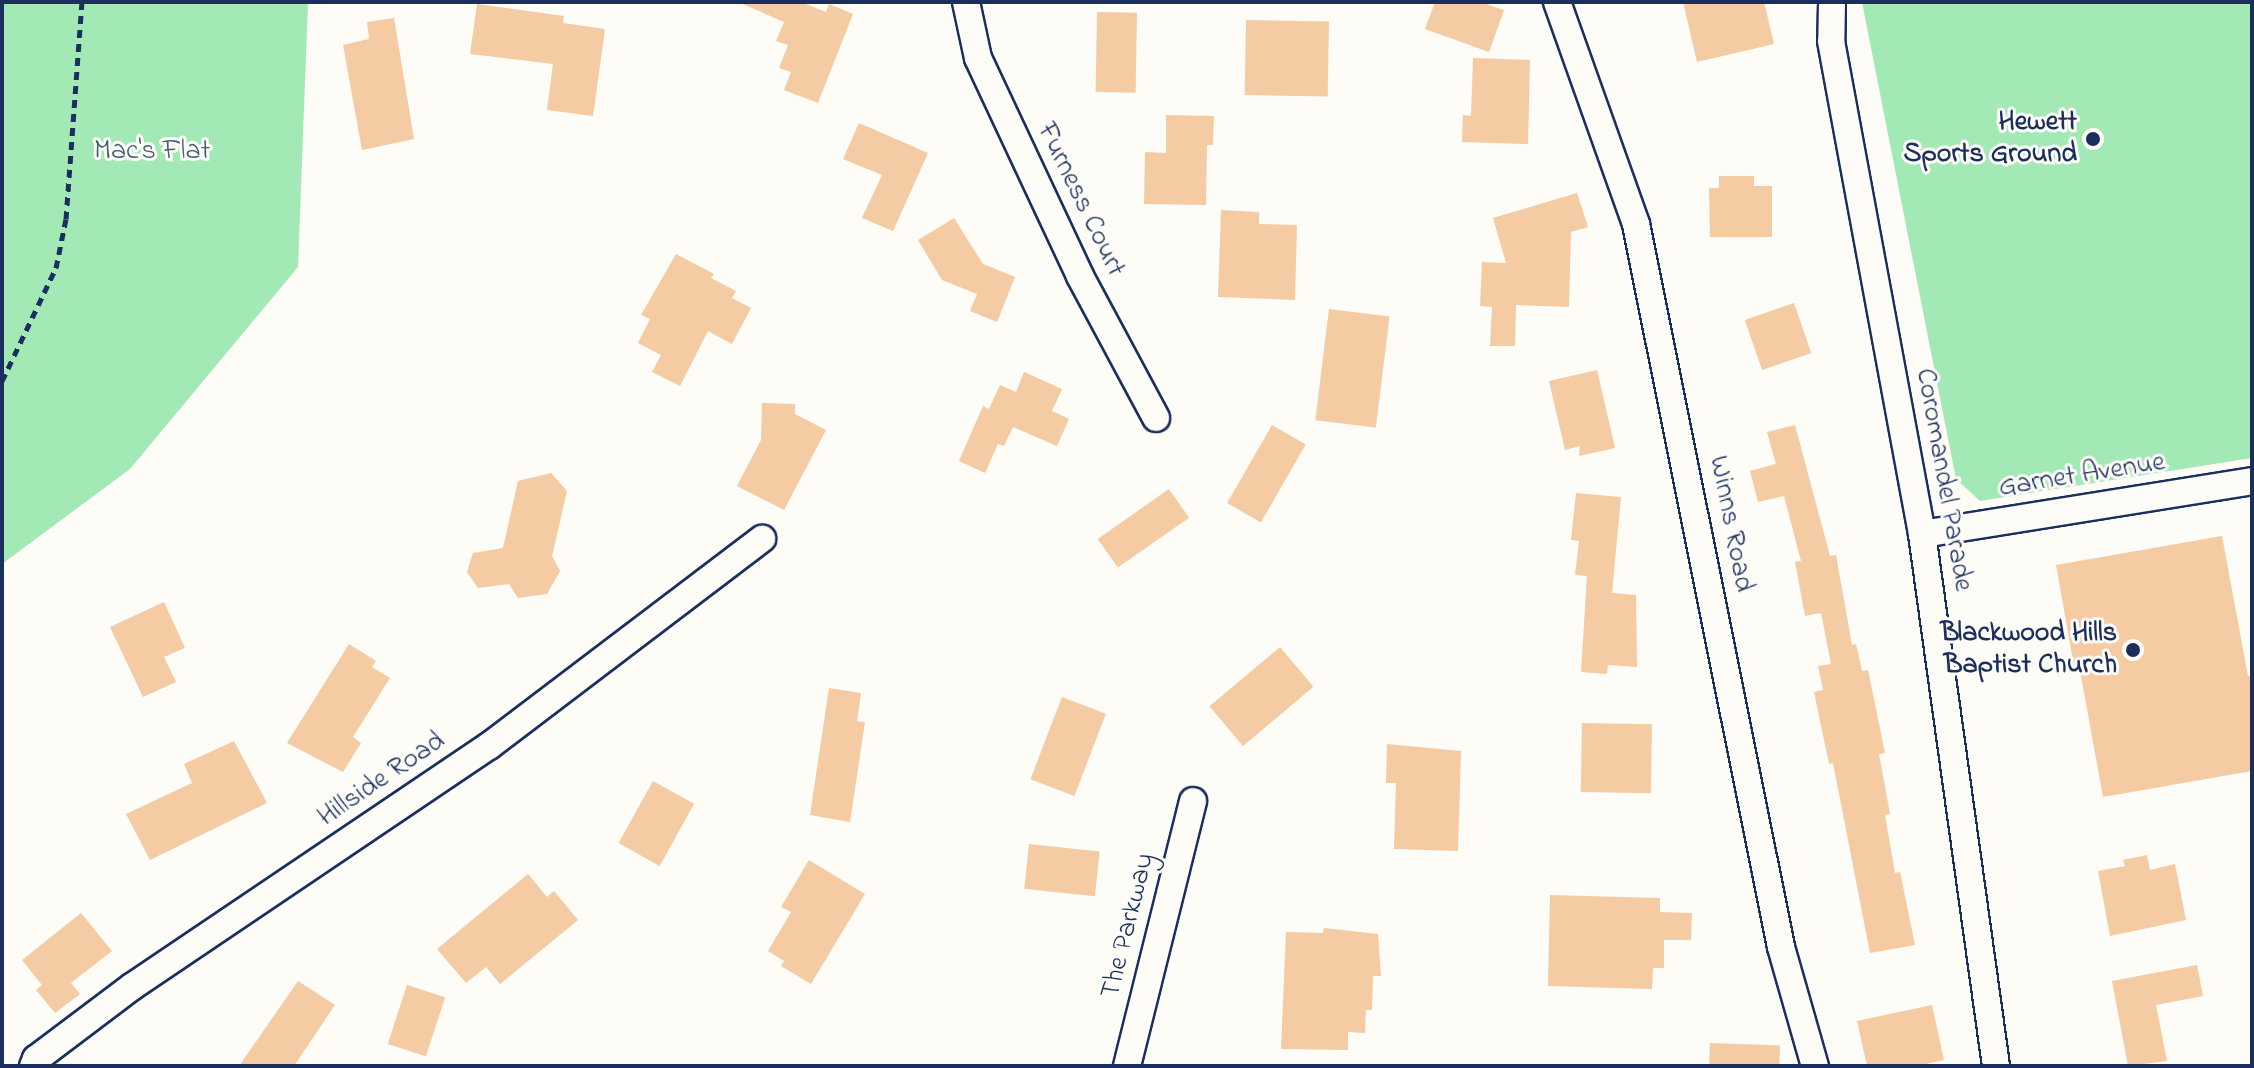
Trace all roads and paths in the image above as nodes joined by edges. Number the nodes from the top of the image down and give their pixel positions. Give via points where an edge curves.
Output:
1 (82, 2) edge
2 (966, 2) edge
3 (1557, 2) edge
4 (1832, 2) edge
5 (2, 381) edge
6 (1156, 418) dead end
7 (2252, 481) edge
8 (1922, 534) junction
9 (762, 539) dead end
10 (1193, 801) dead end
11 (33, 1066) edge
12 (1127, 1066) edge
13 (1815, 1066) edge
14 (1996, 1066) edge

1 - 5 path via 59,256
2 - 6 street, Furness Court via 978,58 1080,276
3 - 13 street, Winns Road via 1636,224 1781,947
4 - 8 street, Coromandel Parade via 1831,41
7 - 8 street, Garnet Avenue
8 - 14 street, Coromandel Parade
9 - 11 street, Hillside Road via 489,746 133,986
10 - 12 street, The Parkway

